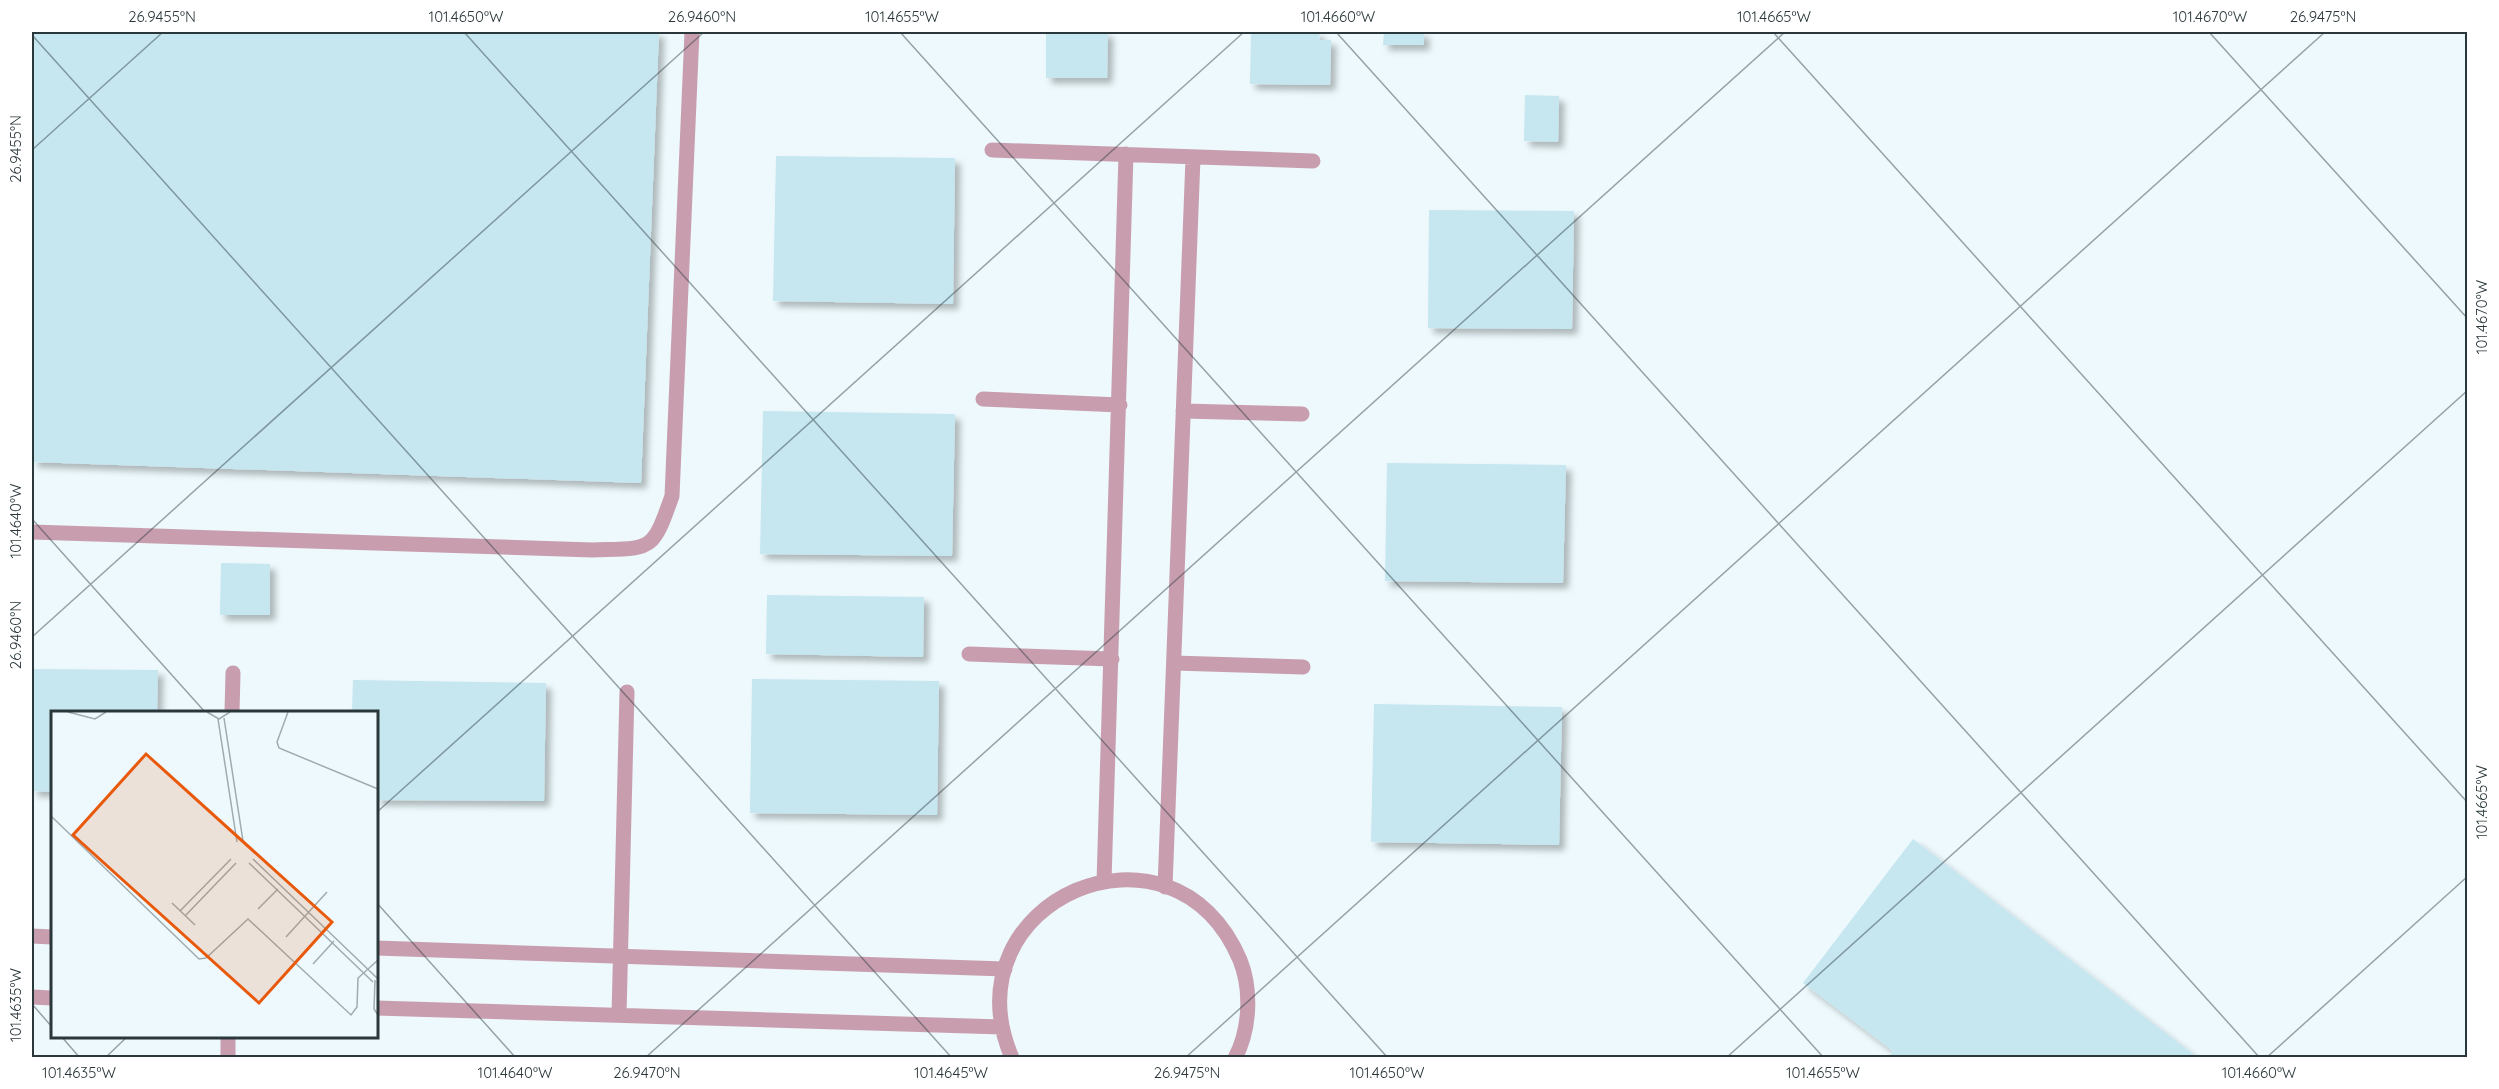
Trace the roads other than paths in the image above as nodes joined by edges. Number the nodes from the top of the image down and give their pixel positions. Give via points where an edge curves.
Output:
1 (692, 32) edge
2 (992, 150) dead end
3 (1126, 154) junction
4 (1193, 158) junction
5 (1313, 161) dead end
6 (983, 399) dead end
7 (1120, 405) junction
8 (1183, 411) junction
9 (1302, 414) dead end
10 (32, 532) edge
11 (969, 654) dead end
12 (1112, 659) junction
13 (1174, 663) junction
14 (1304, 667) dead end
15 (232, 673) dead end
16 (627, 692) dead end
17 (232, 711) edge
18 (1104, 882) junction
19 (1166, 887) junction
20 (32, 936) edge
21 (51, 937) edge
22 (378, 948) edge
23 (619, 956) junction
24 (1005, 969) junction
25 (32, 997) edge
26 (51, 998) edge
27 (378, 1008) edge
28 (620, 1015) junction
29 (1002, 1027) junction
30 (228, 1038) edge
31 (1240, 1055) edge
32 (228, 1058) edge
33 (1012, 1058) edge

1 - 10 lane via 672,496 654,540 640,548 593,550
2 - 3 lane
3 - 4 lane
3 - 7 lane
4 - 5 lane
4 - 8 lane
6 - 7 lane
7 - 12 lane
8 - 9 lane
8 - 13 lane
11 - 12 lane
12 - 18 lane
13 - 14 lane
13 - 19 lane
15 - 17 lane
16 - 23 lane
18 - 19 lane via 1144,881
18 - 24 lane via 1063,895 1041,912 1022,932
19 - 31 lane via 1196,902 1232,942 1243,968 1248,996
20 - 21 lane
22 - 23 lane
23 - 24 lane
23 - 28 lane
24 - 29 lane via 1001,984
25 - 26 lane
27 - 28 lane
28 - 29 lane
29 - 33 lane
30 - 32 lane

